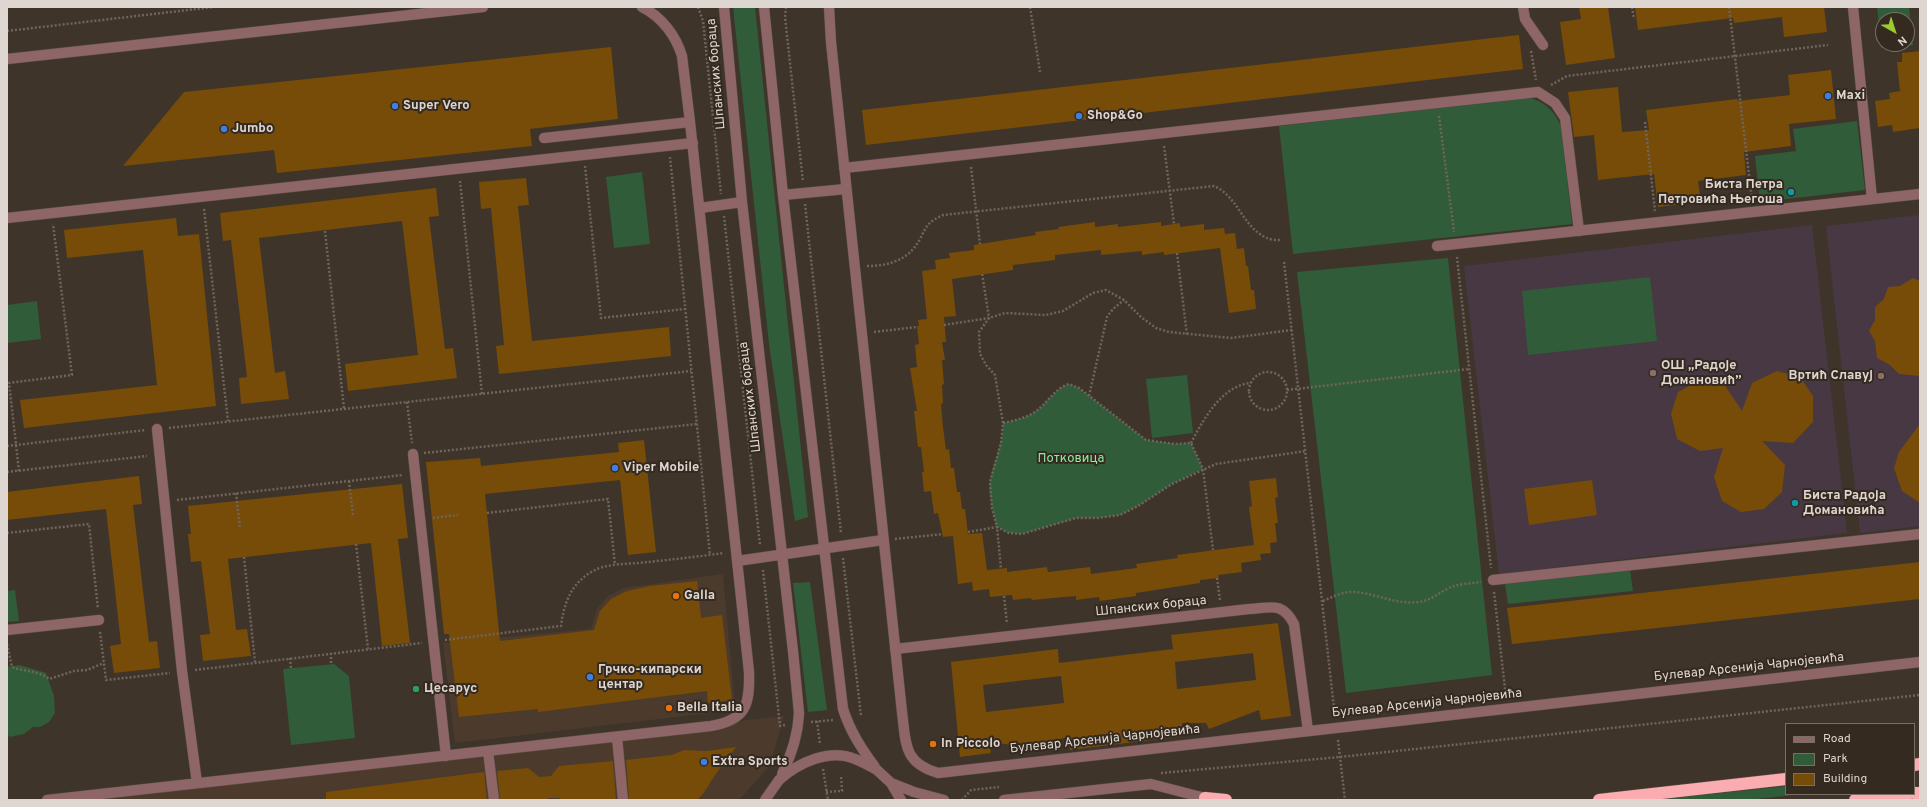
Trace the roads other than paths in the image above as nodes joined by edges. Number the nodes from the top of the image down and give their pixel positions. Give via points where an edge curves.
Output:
1 (483, 7) edge
2 (642, 7) edge
3 (717, 7) edge
4 (724, 7) edge
5 (765, 7) edge
6 (829, 7) edge
7 (1523, 7) edge
8 (1853, 7) edge
9 (726, 24) junction
10 (1543, 45) dead end
11 (7, 59) edge
12 (690, 122) junction
13 (544, 138) dead end
14 (693, 143) junction
15 (844, 168) junction
16 (846, 188) junction
17 (1920, 194) edge
18 (783, 195) junction
19 (1872, 199) junction
20 (742, 202) junction
21 (700, 208) junction
22 (7, 218) edge
23 (1578, 231) junction
24 (1437, 246) dead end
25 (157, 429) road end
26 (413, 454) road end
27 (1920, 534) edge
28 (883, 540) junction
29 (824, 549) junction
30 (782, 555) junction
31 (737, 556) junction
32 (1493, 580) road end
33 (99, 620) road end
34 (7, 630) edge
35 (895, 649) junction
36 (1920, 662) edge
37 (1308, 731) junction
38 (617, 737) junction
39 (488, 751) junction
40 (446, 756) junction
41 (877, 770) junction
42 (1785, 779) edge
43 (778, 780) junction
44 (197, 783) junction
45 (891, 783) junction
46 (1899, 795) edge
47 (1205, 798) junction
48 (47, 800) edge
49 (494, 800) edge
50 (623, 800) edge
51 (765, 800) edge
52 (901, 800) edge
53 (944, 800) edge
54 (1004, 800) edge
55 (1186, 800) edge
56 (1226, 800) edge
57 (1599, 800) edge
58 (1855, 800) edge

1 - 11 street
2 - 12 street via 665,24 679,46
3 - 9 street
4 - 9 street, Шпанских бораца
5 - 18 street
6 - 15 street
7 - 10 street via 1525,20
8 - 19 street
9 - 20 street, Шпанских бораца
12 - 13 street
12 - 14 street
14 - 21 street
14 - 22 street
15 - 16 street
15 - 23 street via 1538,92 1555,103 1564,118
16 - 18 street
16 - 28 street
17 - 19 street
18 - 29 street
19 - 23 street
20 - 21 street
20 - 30 street, Шпанских бораца
21 - 31 street
23 - 24 street
25 - 44 street via 182,671
26 - 40 street
27 - 32 street
28 - 29 street
28 - 35 street
29 - 30 street
29 - 41 street, bridge via 843,709 856,741
30 - 31 street via 762,558
30 - 43 street, Шпанских бораца, bridge via 799,713 791,756
31 - 38 street via 749,672 748,702 733,720 721,724
33 - 34 street
35 - 37 street, Булевар Арсенија Чарнојевића via 906,745 912,759 923,769 938,773
35 - 37 street, Шпанских бораца via 1281,608 1288,613 1294,624
36 - 37 street, Булевар Арсенија Чарнојевића
38 - 39 street
38 - 50 street
39 - 40 street
39 - 49 street
40 - 44 street
41 - 43 street, bridge via 854,758 824,757 808,761
41 - 45 street
42 - 57 highway
43 - 51 street, Шпанских бораца
44 - 48 street
45 - 52 street
45 - 53 street
46 - 58 highway
47 - 54 street via 1151,784
47 - 55 street
47 - 56 highway

